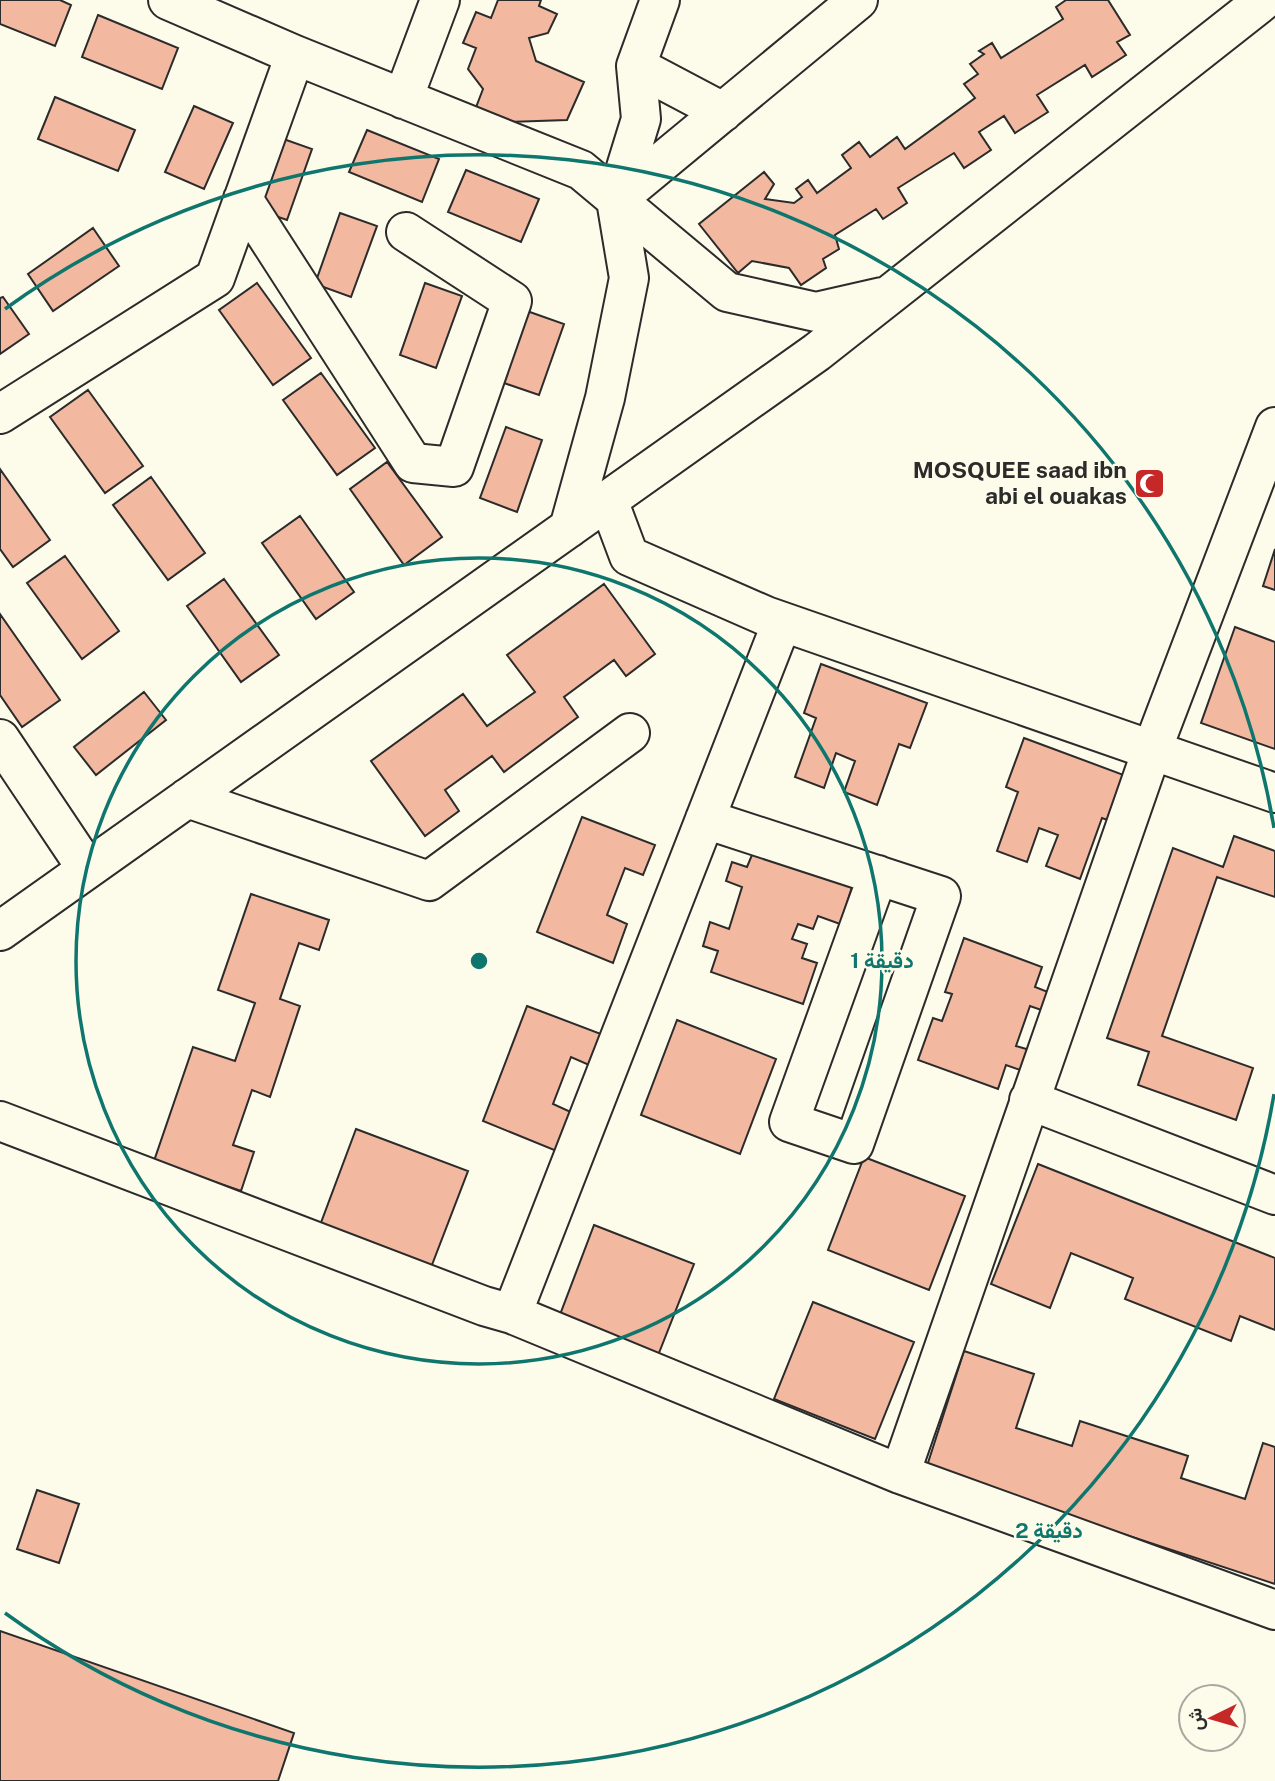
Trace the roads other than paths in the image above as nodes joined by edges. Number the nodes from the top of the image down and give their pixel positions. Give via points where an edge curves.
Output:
1 (440, 0) edge
2 (660, 0) edge
3 (858, 0) edge
4 (1264, 0) edge
5 (191, 5) edge
6 (295, 55) junction
7 (636, 66) junction
8 (403, 99) junction
9 (723, 112) junction
10 (243, 199) junction
11 (616, 200) junction
12 (407, 232) dead end
13 (893, 294) junction
14 (0, 414) edge
15 (1275, 427) edge
16 (608, 500) junction
17 (569, 528) junction
18 (782, 622) junction
19 (630, 733) dead end
20 (0, 739) edge
21 (1152, 750) junction
22 (1275, 793) edge
23 (187, 798) junction
24 (705, 819) junction
25 (87, 869) junction
26 (878, 875) junction
27 (0, 930) edge
28 (1029, 1100) junction
29 (0, 1121) edge
30 (1275, 1195) edge
31 (512, 1314) junction
32 (900, 1474) junction
33 (1275, 1610) edge

1 - 8 street
2 - 7 street
3 - 9 street
4 - 13 street
5 - 6 street
6 - 8 street
6 - 10 street
7 - 9 street
7 - 11 street via 641,119
8 - 11 street via 581,170
9 - 11 street
10 - 12 street via 413,463 454,467 512,301
10 - 14 street via 215,278
11 - 13 street via 727,292 816,312
11 - 17 street via 629,278 606,398
13 - 16 street
15 - 21 street
16 - 17 street
16 - 18 street via 629,556
17 - 23 street
18 - 21 street
18 - 24 street
19 - 23 street via 429,881
20 - 25 street
21 - 22 street
21 - 28 street
23 - 25 street
24 - 26 street
24 - 31 street
25 - 27 street
26 - 26 street via 941,896 854,1144 789,1122
28 - 30 street
28 - 32 street
29 - 31 street
31 - 32 street
32 - 33 street

